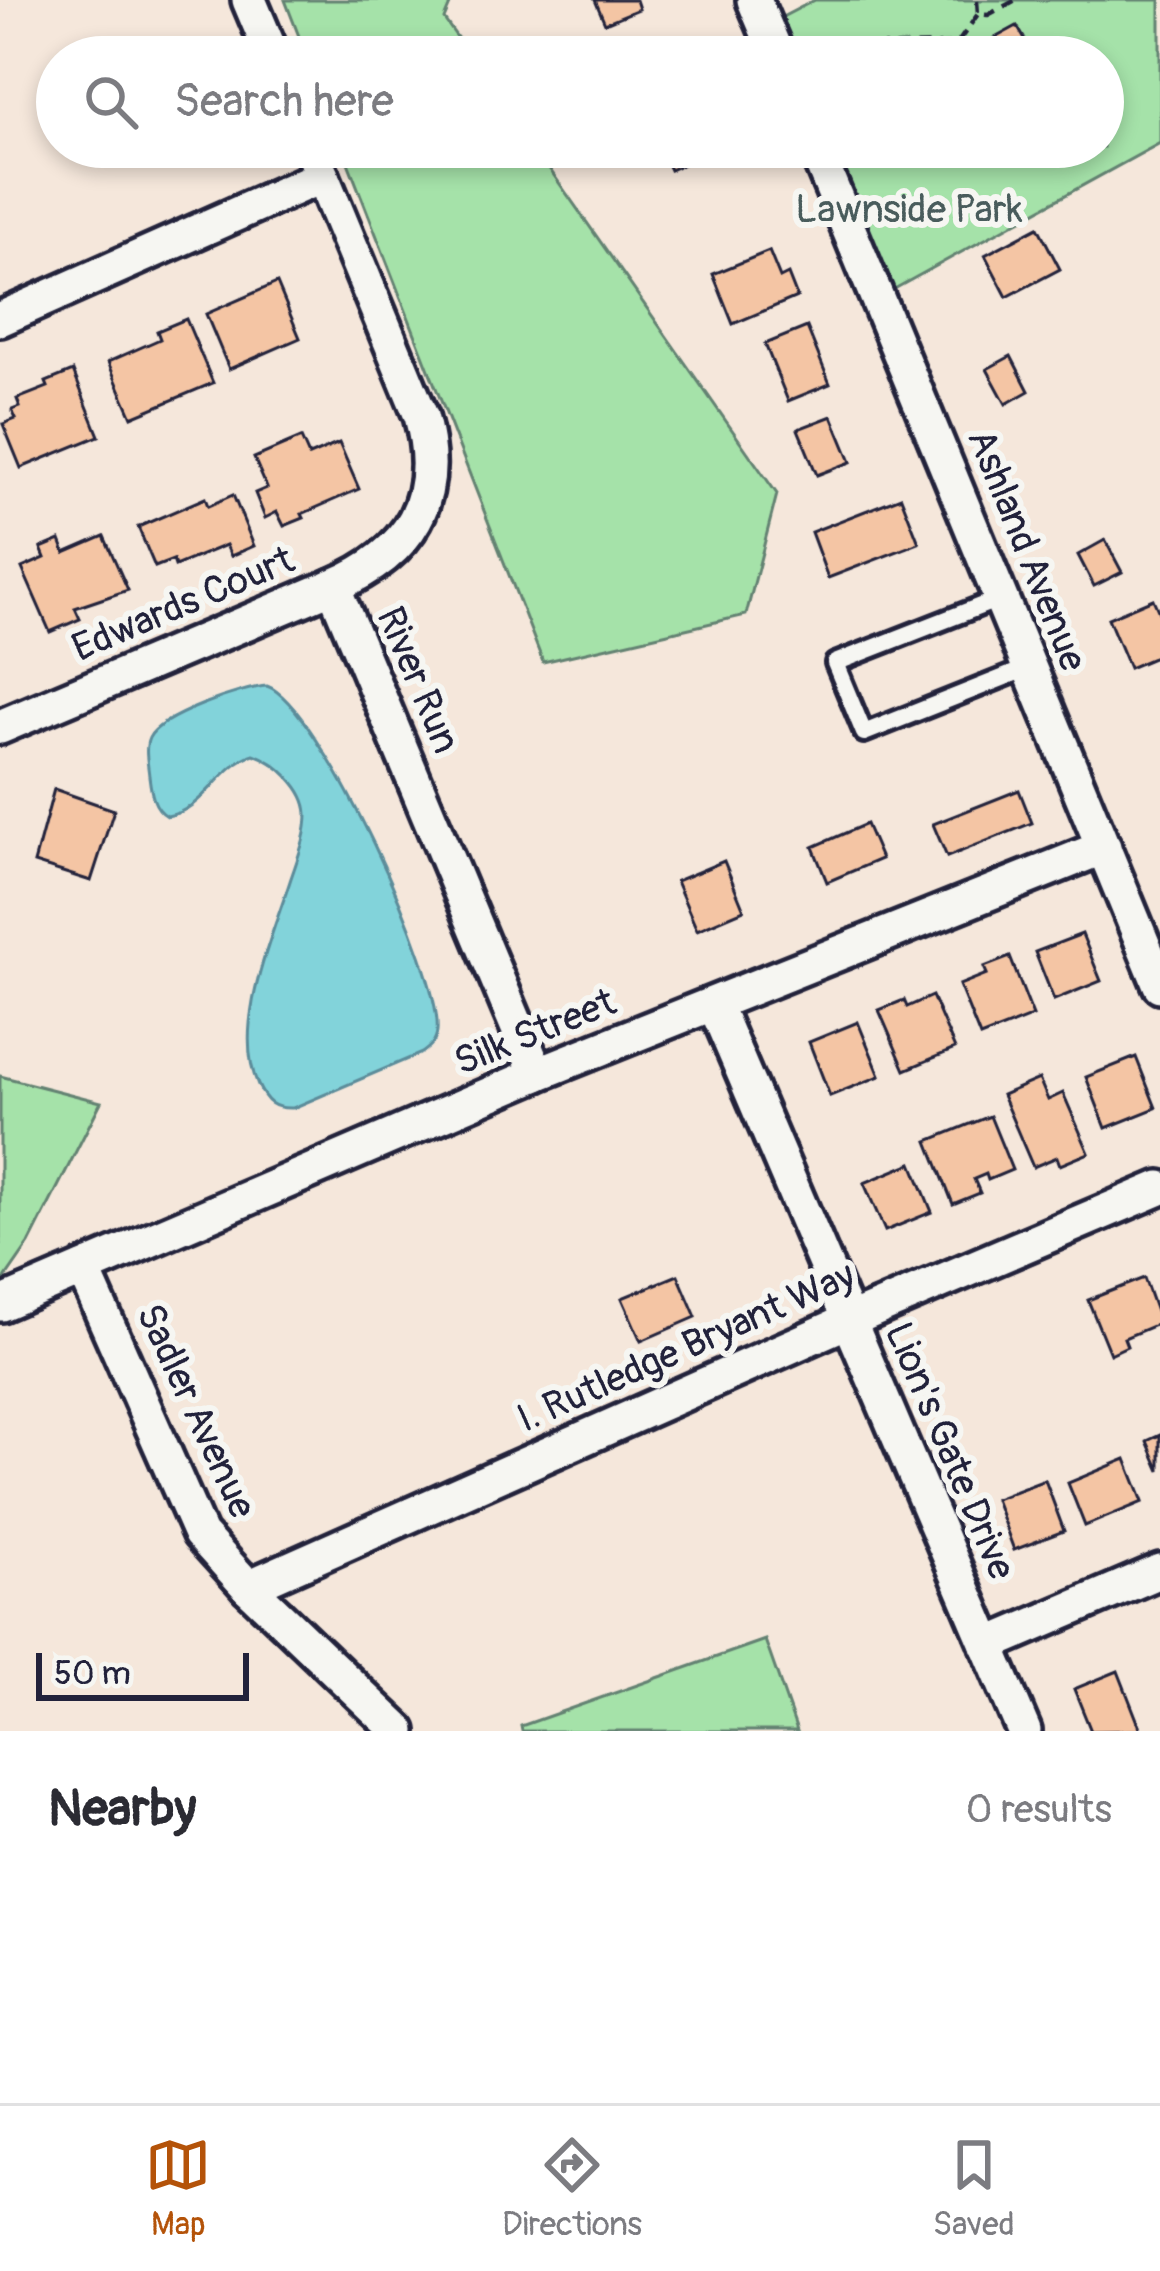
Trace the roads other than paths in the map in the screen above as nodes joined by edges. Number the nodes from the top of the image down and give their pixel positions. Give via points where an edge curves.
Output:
1 (249, 0) edge
2 (754, 0) edge
3 (264, 36) edge
4 (769, 36) edge
5 (304, 168) edge
6 (318, 168) edge
7 (824, 168) edge
8 (0, 319) edge
9 (333, 586) junction
10 (1001, 598) junction
11 (1030, 667) junction
12 (0, 727) edge
13 (1104, 847) junction
14 (1160, 985) edge
15 (715, 1006) junction
16 (537, 1074) junction
17 (1160, 1188) edge
18 (83, 1269) junction
19 (1, 1304) edge
20 (848, 1321) junction
21 (1160, 1571) edge
22 (248, 1587) junction
23 (987, 1645) junction
24 (399, 1731) edge
25 (1024, 1731) edge

1 - 3 street
2 - 4 street
5 - 8 street
6 - 9 street, River Run via 430,452 412,525 368,571
7 - 10 street, Ashland Avenue
9 - 12 street, Edwards Court
9 - 16 street, River Run
10 - 11 street, Ashland Avenue
10 - 11 lane via 835,663 864,733
11 - 13 street, Ashland Avenue
13 - 14 street, Ashland Avenue
13 - 15 street, Silk Street
15 - 16 street, Silk Street
15 - 20 street, Lion's Gate Drive
16 - 18 street, Silk Street
17 - 20 street, I. Rutledge Bryant Way
18 - 19 street, Silk Street
18 - 22 street, Sadler Avenue via 200,1534
20 - 22 street, I. Rutledge Bryant Way
20 - 23 street, Lion's Gate Drive
21 - 23 street
22 - 24 street, Sadler Avenue
23 - 25 street, Lion's Gate Drive

